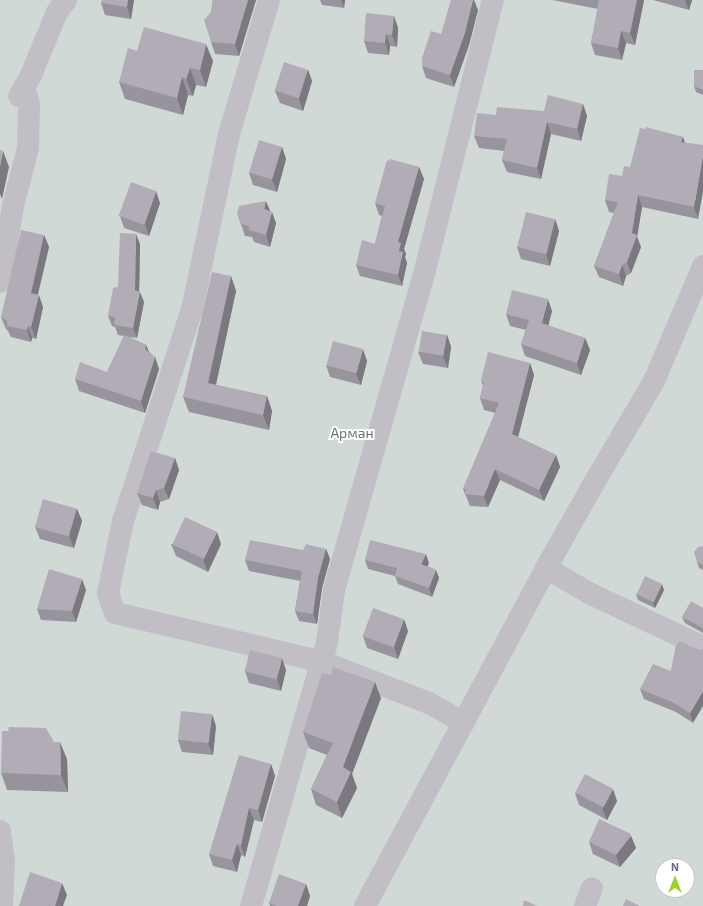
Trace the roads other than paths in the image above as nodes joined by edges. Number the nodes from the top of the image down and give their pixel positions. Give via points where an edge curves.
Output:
1 (66, 0) edge
2 (269, 0) edge
3 (493, 0) edge
4 (703, 266) edge
5 (0, 282) edge
6 (546, 568) junction
7 (703, 647) edge
8 (320, 661) junction
9 (464, 723) junction
10 (0, 831) edge
11 (2, 906) edge
12 (251, 906) edge
13 (365, 906) edge

1 - 5 street via 57,12 22,91 29,104 28,148 13,206
2 - 8 street via 229,134 192,309 123,521 108,593 114,613
3 - 8 street via 425,270 334,590 327,642
4 - 6 street via 654,381
6 - 7 street via 591,594
6 - 9 street
8 - 9 street via 429,703
8 - 12 street
9 - 13 street
10 - 11 street via 4,861

